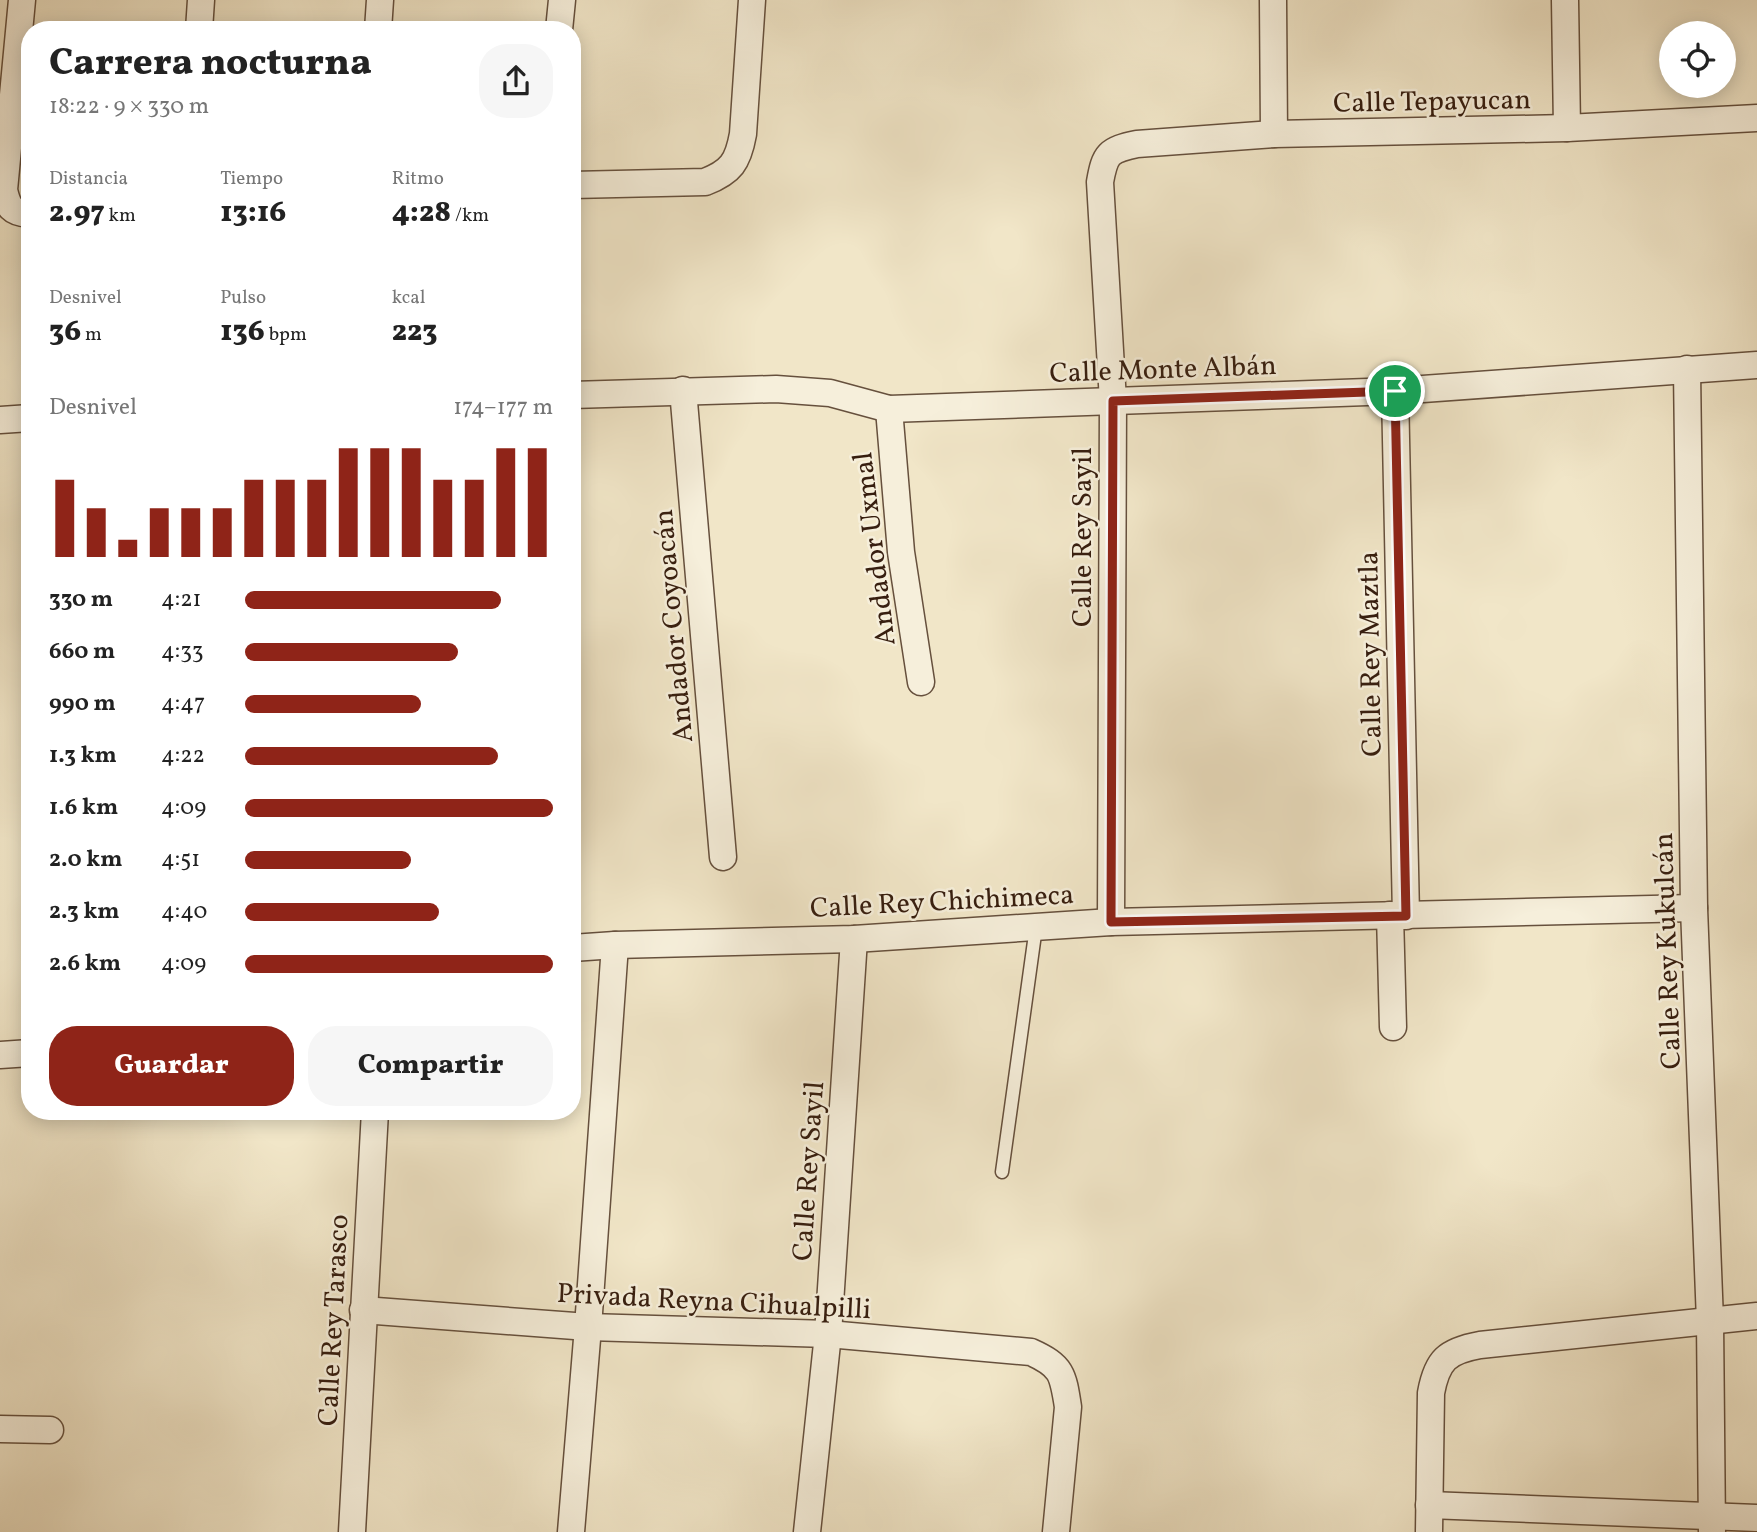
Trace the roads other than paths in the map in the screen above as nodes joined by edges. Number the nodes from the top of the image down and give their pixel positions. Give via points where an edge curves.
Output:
1 (22, 0) edge
2 (201, 0) edge
3 (380, 0) edge
4 (562, 0) edge
5 (752, 0) edge
6 (1273, 0) edge
7 (1565, 0) edge
8 (200, 21) edge
9 (379, 21) edge
10 (560, 21) edge
11 (1757, 118) edge
12 (1567, 128) junction
13 (1274, 134) junction
14 (1109, 153) joint
15 (581, 185) edge
16 (20, 211) edge
17 (1757, 365) edge
18 (1687, 369) junction
19 (683, 390) junction
20 (1395, 391) junction
21 (581, 395) edge
22 (1113, 401) junction
23 (889, 409) junction
24 (21, 419) edge
25 (0, 420) edge
26 (921, 682) dead end
27 (723, 857) dead end
28 (1694, 908) junction
29 (1398, 916) junction
30 (1111, 922) junction
31 (1036, 927) junction
32 (854, 939) junction
33 (615, 945) junction
34 (581, 947) edge
35 (1392, 1027) dead end
36 (21, 1054) edge
37 (0, 1055) edge
38 (374, 1120) edge
39 (1002, 1172) dead end
40 (363, 1310) junction
41 (1757, 1316) edge
42 (1710, 1321) junction
43 (588, 1326) junction
44 (828, 1334) junction
45 (0, 1429) edge
46 (50, 1430) dead end
47 (1429, 1506) junction
48 (1757, 1518) edge
49 (1712, 1524) edge
50 (352, 1532) edge
51 (571, 1532) edge
52 (807, 1532) edge
53 (1056, 1532) edge
54 (1429, 1532) edge

1 - 16 street via 4,190 6,200
2 - 8 street
3 - 9 street
4 - 10 street
5 - 15 street via 743,134 733,165 705,182
6 - 13 street
7 - 12 street
11 - 12 street, Calle Tepayucan
12 - 13 street, Calle Tepayucan
13 - 14 street, Calle Tepayucan via 1137,144
14 - 22 street, Calle Rey Sayil via 1100,182
17 - 18 street, Calle Monte Albán
18 - 20 street, Calle Monte Albán
18 - 28 street, Calle Rey Kukulcán
19 - 21 street, Calle Monte Albán
19 - 23 street, Calle Monte Albán via 830,393
19 - 27 street, Andador Coyoacán
20 - 22 street, Calle Monte Albán
20 - 29 street, Calle Rey Maztla
22 - 23 street, Calle Monte Albán
22 - 30 street, Calle Rey Sayil
23 - 26 street, Andador Uxmal via 901,552
24 - 25 street
28 - 29 street, Calle Rey Chichimeca
28 - 42 street, Calle Rey Kukulcán
29 - 30 street, Calle Rey Chichimeca
29 - 35 street, Calle Rey Maztla
30 - 31 street, Calle Rey Chichimeca
31 - 32 street, Calle Rey Chichimeca
31 - 39 lane
32 - 33 street, Calle Rey Chichimeca
32 - 44 street, Calle Rey Sayil
33 - 34 street, Calle Rey Chichimeca
33 - 43 street
36 - 37 street
38 - 40 street, Calle Rey Tarasco
40 - 43 street, Privada Reyna Cihualpilli
40 - 50 street, Calle Rey Tarasco
41 - 42 street
42 - 47 street via 1480,1345 1460,1349 1444,1359 1431,1393
42 - 49 street, Calle Rey Kukulcán
43 - 44 street, Privada Reyna Cihualpilli
43 - 51 street
44 - 52 street, Calle Rey Sayil
44 - 53 street, Privada Reyna Cihualpilli via 1031,1352 1058,1368 1068,1407
45 - 46 street
47 - 49 street
47 - 54 street
48 - 49 street

